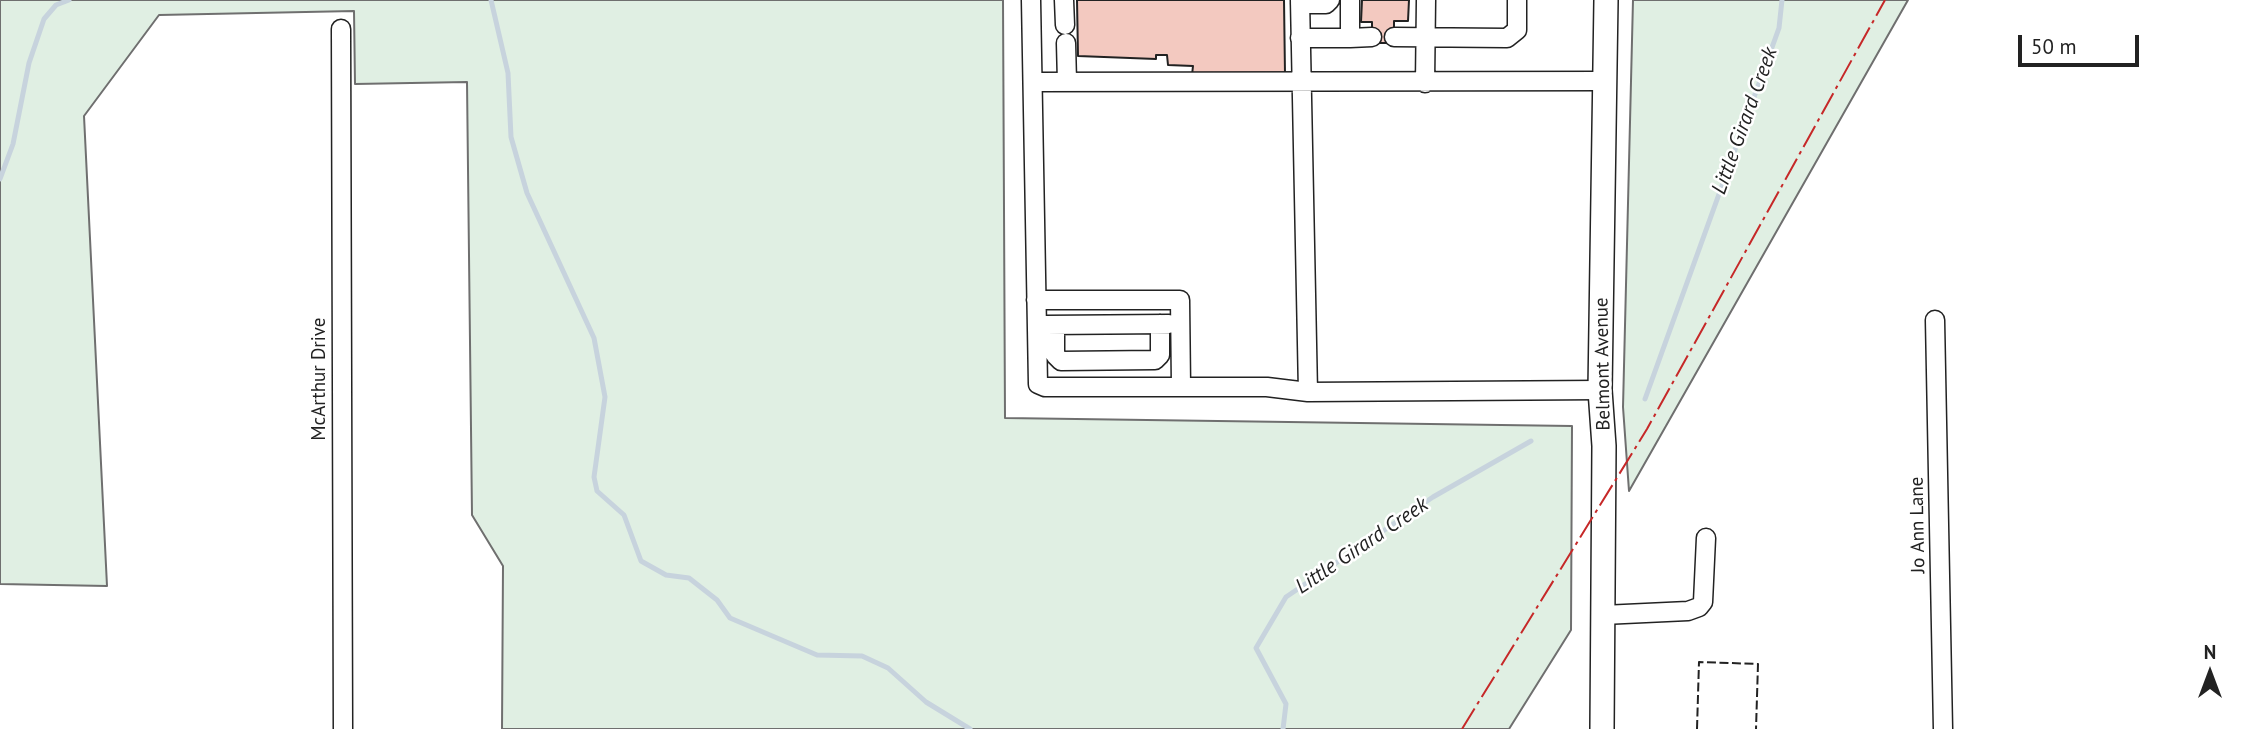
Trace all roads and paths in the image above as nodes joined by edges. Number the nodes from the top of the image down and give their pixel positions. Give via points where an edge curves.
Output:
1 (1031, 0) edge
2 (1064, 0) edge
3 (1330, 0) edge
4 (1350, 0) edge
5 (1426, 0) edge
6 (1517, 0) edge
7 (1606, 0) edge
8 (1300, 2) edge
9 (341, 29) dead end
10 (1372, 37) dead end
11 (1394, 37) dead end
12 (1300, 38) junction
13 (1350, 38) junction
14 (1426, 38) junction
15 (1604, 81) junction
16 (1033, 82) junction
17 (1067, 82) junction
18 (1425, 83) junction
19 (1303, 84) junction
20 (1036, 300) junction
21 (1085, 300) junction
22 (1129, 300) junction
23 (1935, 320) dead end
24 (1129, 324) junction
25 (1160, 324) junction
26 (1036, 325) junction
27 (1055, 325) junction
28 (1086, 325) junction
29 (1181, 325) junction
30 (1130, 360) junction
31 (1087, 361) junction
32 (1181, 386) junction
33 (1087, 387) junction
34 (1130, 387) junction
35 (1600, 390) junction
36 (1308, 392) junction
37 (1706, 538) dead end
38 (1603, 615) junction
39 (343, 729) edge
40 (1602, 729) edge
41 (1943, 729) edge

1 - 16 street
2 - 17 street
3 - 8 street via 1326,4
4 - 13 street
5 - 14 street
6 - 14 street via 1517,30 1507,38
7 - 15 main road, Belmont Avenue
8 - 12 street
9 - 39 street, McArthur Drive
10 - 13 street
11 - 14 street
12 - 13 street
12 - 19 street
14 - 18 street
15 - 18 street
15 - 35 main road, Belmont Avenue
16 - 17 street
16 - 20 street
17 - 19 street
18 - 19 street
19 - 36 street
20 - 21 street
20 - 26 street
21 - 22 street
21 - 28 street
22 - 24 street
22 - 29 street via 1180,300
23 - 41 street, Jo Ann Lane
24 - 25 street
24 - 28 street
25 - 29 street
25 - 30 street via 1159,358
26 - 27 street
26 - 33 street via 1038,384
27 - 28 street
27 - 31 street via 1057,359
29 - 32 street
30 - 31 street
30 - 34 street
31 - 33 street
32 - 34 street
32 - 36 street
33 - 34 street
35 - 36 street
35 - 38 main road, Belmont Avenue
37 - 38 street via 1699,607
38 - 40 main road, Belmont Avenue

